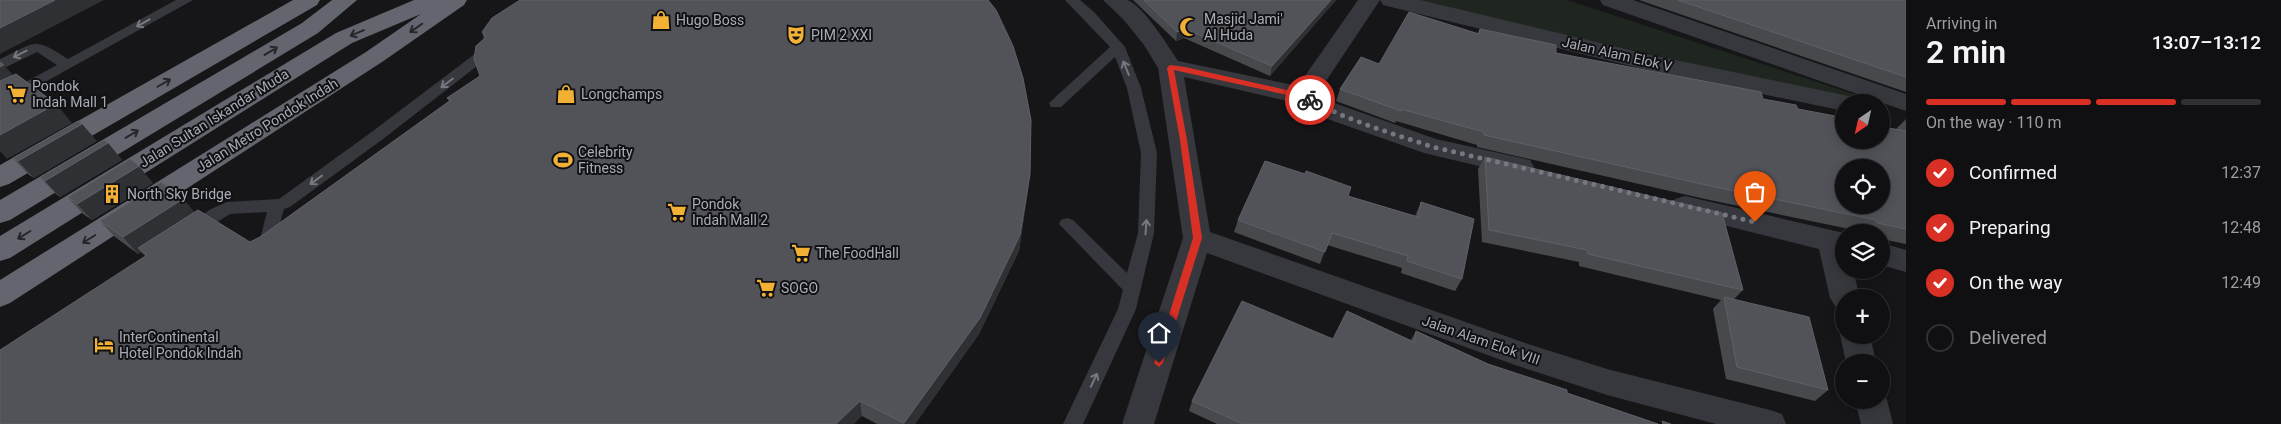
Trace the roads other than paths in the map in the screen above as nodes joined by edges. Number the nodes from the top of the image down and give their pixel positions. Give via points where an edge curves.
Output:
1 (186, 0) edge
2 (309, 0) edge
3 (346, 0) edge
4 (434, 0) edge
5 (456, 0) edge
6 (1072, 0) edge
7 (1114, 0) edge
8 (1369, 0) edge
9 (1391, 0) edge
10 (1611, 0) edge
11 (1118, 47) junction
12 (486, 53) edge
13 (0, 65) edge
14 (67, 65) junction
15 (1170, 68) junction
16 (1304, 96) junction
17 (1835, 101) edge
18 (0, 102) edge
19 (1056, 103) dead end
20 (1906, 103) edge
21 (1890, 111) edge
22 (1906, 114) edge
23 (1547, 173) edge
24 (0, 177) edge
25 (1660, 200) edge
26 (277, 206) junction
27 (0, 213) edge
28 (1067, 224) dead end
29 (1197, 238) junction
30 (177, 240) edge
31 (1835, 242) edge
32 (266, 247) edge
33 (0, 250) edge
34 (1890, 257) edge
35 (1906, 261) edge
36 (1133, 289) junction
37 (0, 295) edge
38 (1873, 409) edge
39 (1074, 424) edge
40 (1138, 424) edge
41 (1770, 424) edge
42 (1877, 424) edge

1 -> 14 lane
24 -> 2 highway
27 -> 3 highway, Jalan Sultan Iskandar Muda via 310,28
4 -> 33 highway, Jalan Sultan Iskandar Muda via 344,38
5 -> 37 highway, Jalan Metro Pondok Indah via 374,57
6 - 11 lane
7 - 15 street via 1154,41
8 - 16 street
9 - 17 street, Jalan Alam Elok V via 1647,62
10 - 20 street
11 - 19 lane
36 -> 11 lane via 1146,233 1150,153 1134,88
12 -> 26 lane
14 -> 13 lane via 41,48
14 - 18 lane
15 - 16 street
15 - 29 street
16 - 23 street via 1328,110 1433,147
21 - 22 street
25 - 31 street
26 - 30 lane via 223,209
26 - 32 lane
28 - 36 lane
29 - 40 street
29 - 41 street, Jalan Alam Elok VIII via 1526,356 1625,387
34 - 35 street
39 -> 36 lane via 1127,309
38 - 42 street

